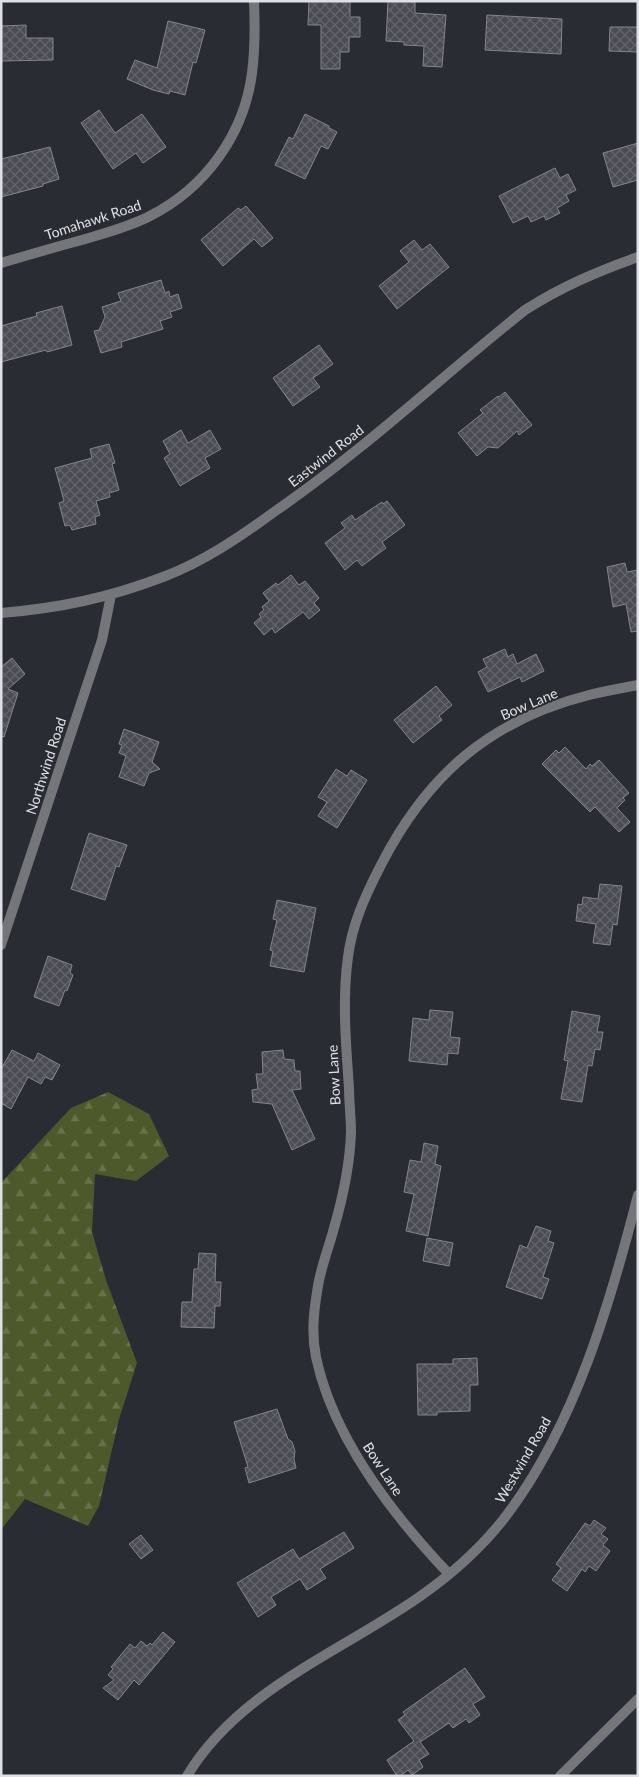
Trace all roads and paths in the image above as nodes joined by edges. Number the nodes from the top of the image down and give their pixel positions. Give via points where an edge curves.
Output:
1 (254, 1) edge
2 (638, 257) edge
3 (1, 263) edge
4 (111, 595) junction
5 (1, 613) edge
6 (638, 685) edge
7 (1, 945) edge
8 (638, 1195) edge
9 (448, 1573) junction
10 (638, 1699) edge
11 (187, 1776) edge
12 (560, 1776) edge

1 - 3 street, Tomahawk Road via 249,91 237,126 203,177 178,199 150,216 116,230
2 - 4 street, Eastwind Road via 599,270 556,290 525,310 353,454 253,527 165,577
4 - 5 street, Eastwind Road via 59,607
4 - 7 street, Northwind Road via 102,640
6 - 9 street, Bow Lane via 589,695 542,710 502,730 464,755 443,774 417,805 388,851 368,890 348,956 344,1011 351,1130 347,1175 318,1283 313,1316 316,1356 328,1396 367,1472 386,1500
8 - 9 street, Westwind Road via 595,1339 554,1438 527,1487 505,1518 476,1550
9 - 11 street, Westwind Road via 422,1594 262,1696 222,1731
10 - 12 street

